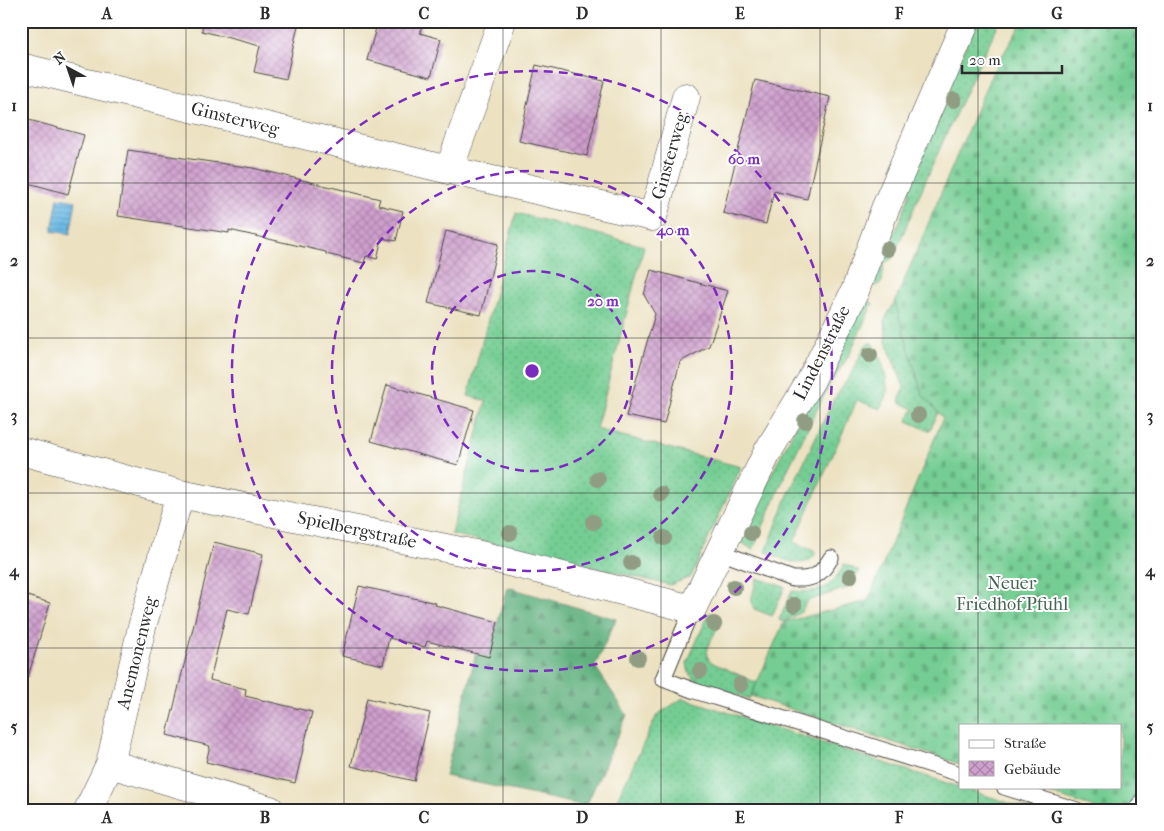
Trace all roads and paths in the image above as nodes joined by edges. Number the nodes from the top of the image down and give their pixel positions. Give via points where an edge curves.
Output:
1 (502, 21) edge
2 (966, 21) edge
3 (21, 67) edge
4 (686, 97) dead end
5 (449, 170) junction
6 (21, 451) edge
7 (180, 494) junction
8 (720, 552) junction
9 (831, 558) dead end
10 (692, 609) junction
11 (110, 764) junction
12 (959, 774) edge
13 (1007, 788) edge
14 (1143, 800) edge
15 (88, 810) edge
16 (270, 810) edge
17 (1077, 810) edge
18 (1135, 810) edge

1 - 5 street
2 - 8 street, Lindenstraße via 885,209 855,291 810,382 768,451
3 - 5 street, Ginsterweg
4 - 5 street, Ginsterweg via 653,217
6 - 7 street, Spielbergstraße
7 - 10 street, Spielbergstraße via 485,556
7 - 11 street, Anemonenweg via 142,627
8 - 9 lane via 793,579 805,580 824,570
8 - 10 street, Lindenstraße
10 - 12 lane, Lindenstraße via 663,678 695,691
11 - 15 street, Anemonenweg
11 - 16 street
13 - 17 lane
14 - 18 lane

